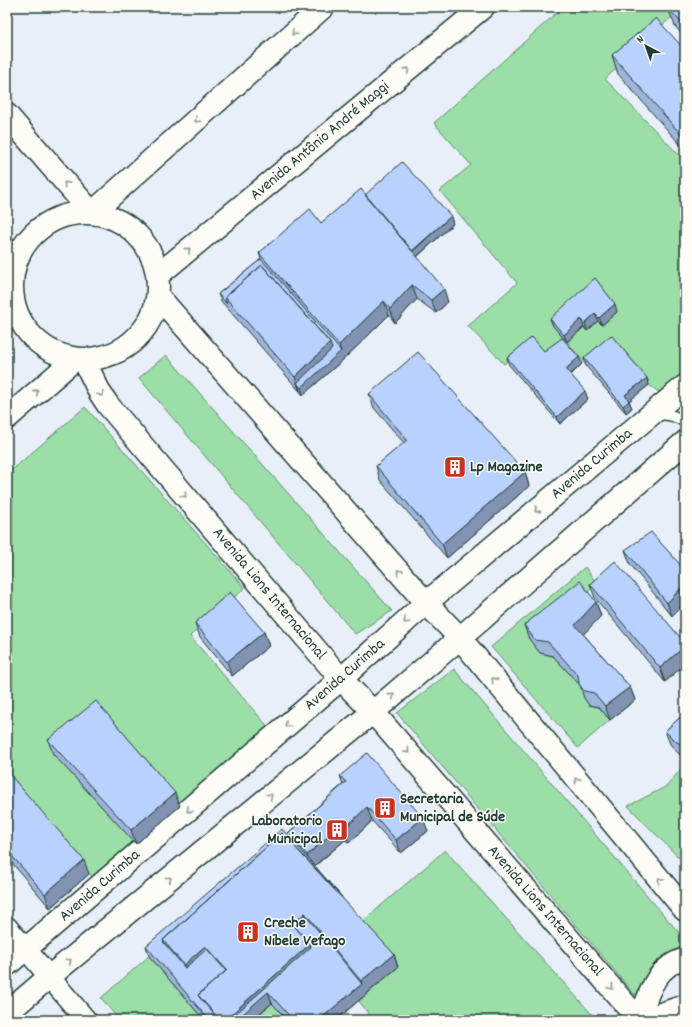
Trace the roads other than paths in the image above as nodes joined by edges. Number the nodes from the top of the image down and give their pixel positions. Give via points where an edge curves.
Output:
1 (323, 7) edge
2 (483, 7) edge
3 (7, 114) edge
4 (92, 213) junction
5 (10, 278) edge
6 (158, 286) junction
7 (79, 359) junction
8 (685, 386) edge
9 (7, 418) edge
10 (644, 420) junction
11 (685, 422) edge
12 (685, 442) edge
13 (426, 603) junction
14 (460, 638) junction
15 (341, 679) junction
16 (373, 712) junction
17 (685, 910) edge
18 (7, 927) edge
19 (25, 949) junction
20 (685, 958) edge
21 (7, 965) edge
22 (49, 977) junction
23 (685, 1005) edge
24 (7, 1013) edge
25 (86, 1020) edge
26 (640, 1020) edge

1 -> 4 street
6 -> 2 street, Avenida Antônio André Maggi
4 -> 3 street
4 - 5 street via 64,216 45,225 30,238
4 - 6 street via 122,223 141,238 152,256
5 - 7 street via 16,312 31,336 59,355
6 - 7 street via 153,313 145,329 133,342 118,352 101,358
13 -> 6 street
9 -> 7 street
7 -> 15 street, Avenida Lions Internacional via 108,405
8 - 10 street, Avenida Curimba
10 - 11 lane via 659,414 677,417
10 -> 13 street, Avenida Curimba
12 - 14 street
13 - 14 street
13 -> 15 street, Avenida Curimba
16 -> 14 street
17 -> 14 street
15 - 16 street, Avenida Lions Internacional
15 -> 19 street, Avenida Curimba
22 -> 16 street
16 -> 26 street, Avenida Lions Internacional
18 - 19 street
19 - 21 street, Avenida Curimba
19 - 22 street
20 - 26 street via 667,967 651,987
22 - 24 street
22 - 25 street
23 - 26 street

